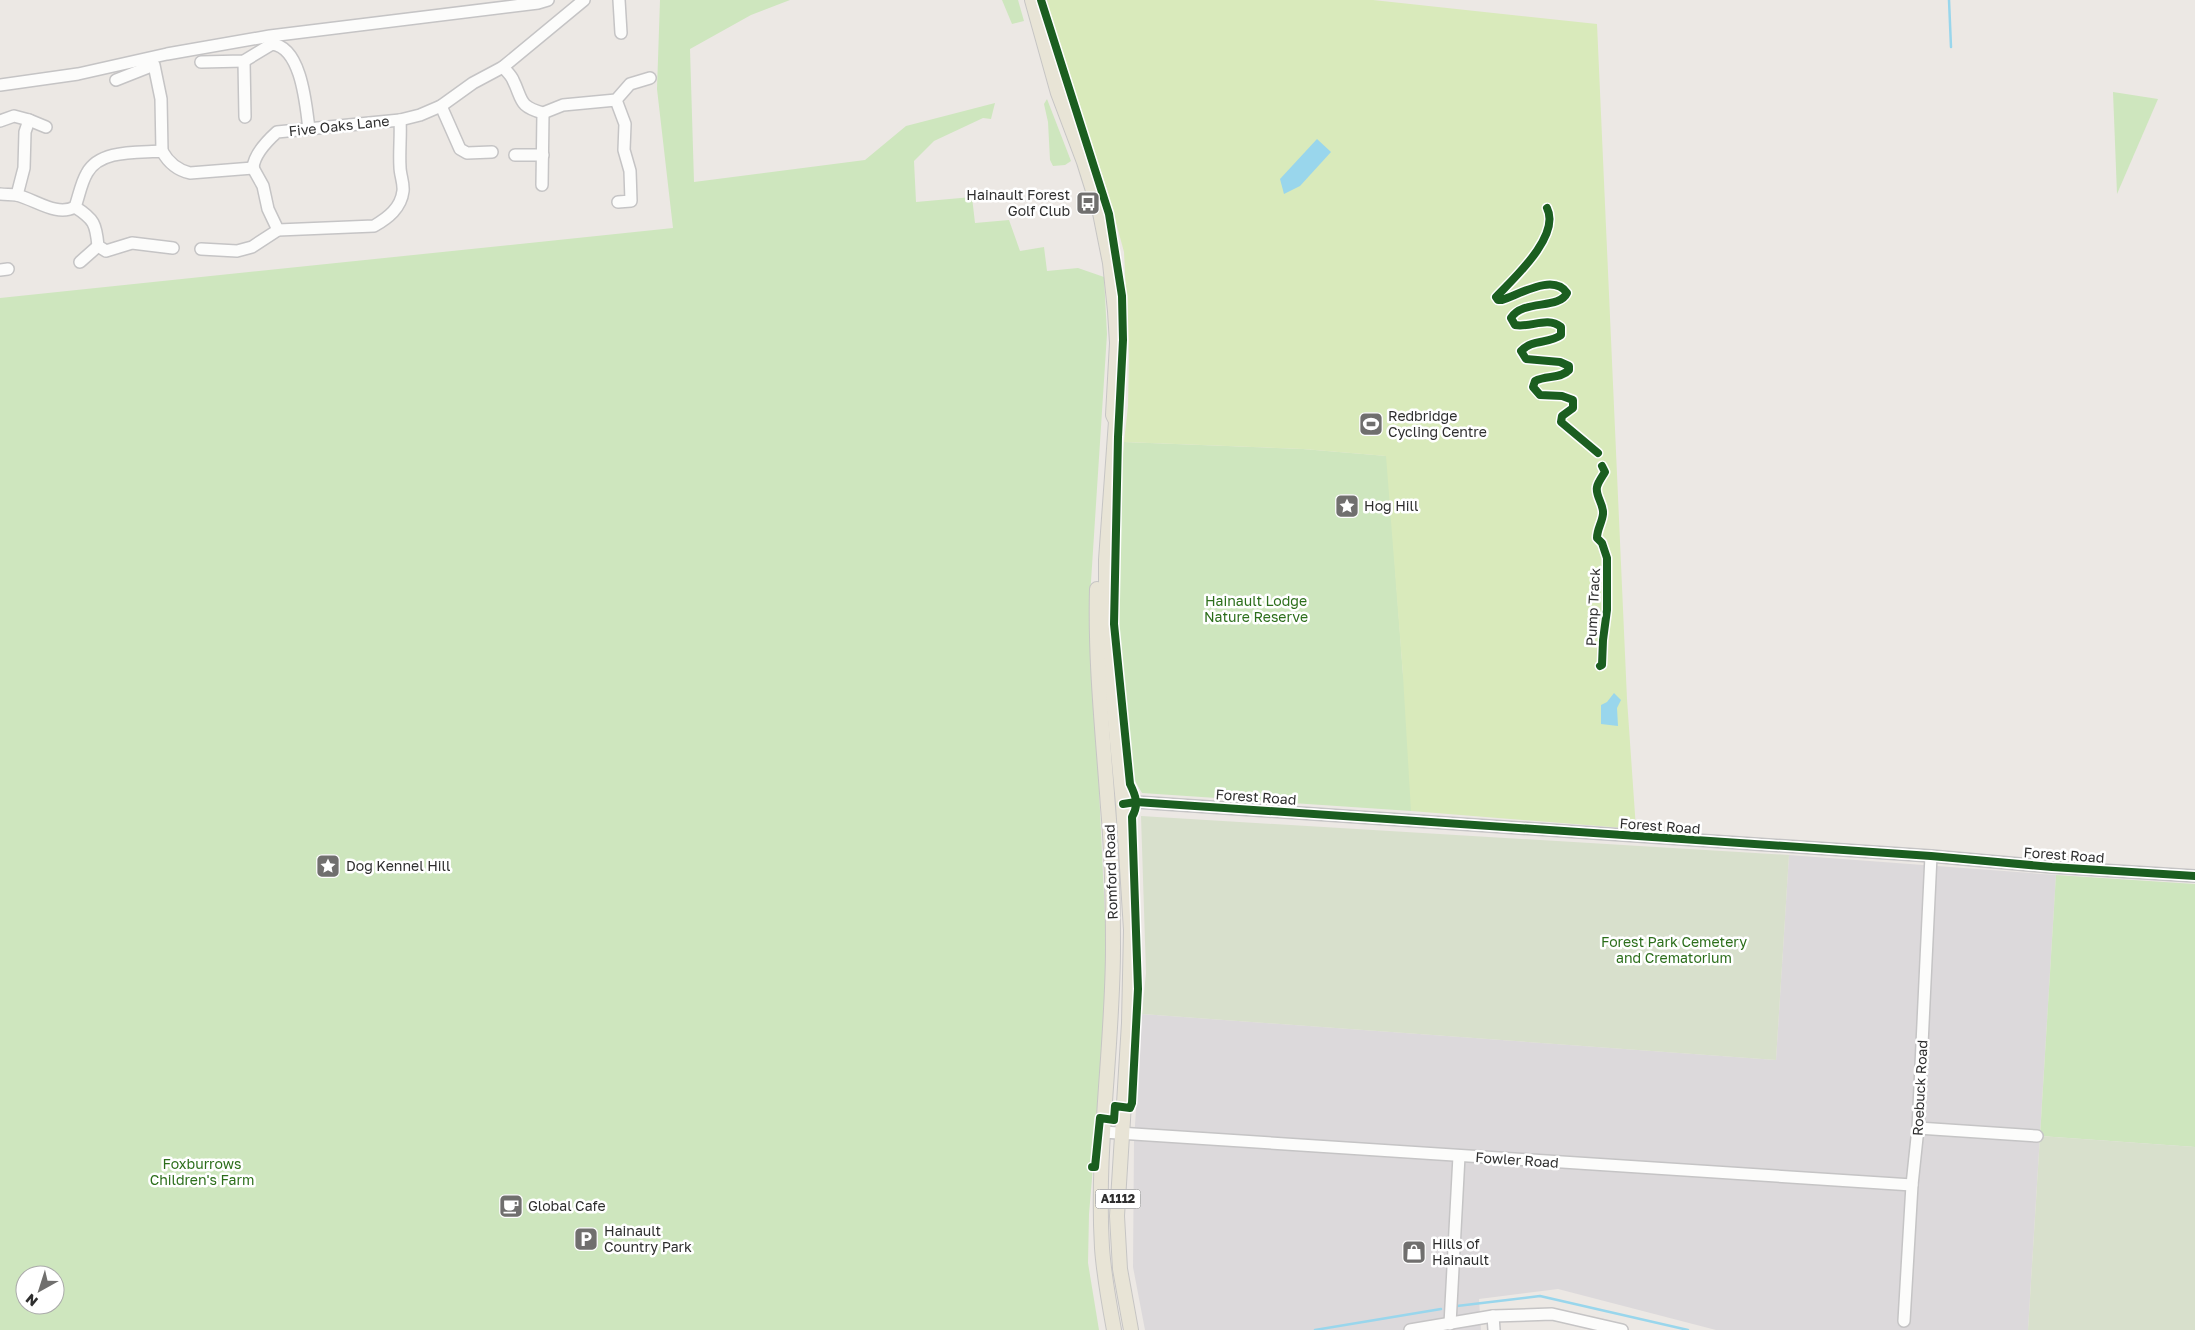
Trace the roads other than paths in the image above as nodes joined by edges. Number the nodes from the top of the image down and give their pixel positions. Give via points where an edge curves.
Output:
1 (548, 0) edge
2 (584, 0) edge
3 (619, 0) edge
4 (1032, 0) edge
5 (621, 33) dead end
6 (244, 61) junction
7 (201, 62) dead end
8 (503, 67) junction
9 (650, 78) dead end
10 (116, 80) dead end
11 (0, 85) edge
12 (616, 100) junction
13 (441, 106) junction
14 (543, 113) junction
15 (246, 117) dead end
16 (0, 120) edge
17 (28, 120) junction
18 (400, 120) junction
19 (46, 127) dead end
20 (309, 129) junction
21 (162, 151) junction
22 (492, 152) dead end
23 (515, 154) dead end
24 (543, 155) junction
25 (253, 168) junction
26 (542, 184) dead end
27 (0, 194) edge
28 (17, 195) junction
29 (618, 202) dead end
30 (75, 207) junction
31 (278, 230) junction
32 (98, 246) junction
33 (173, 248) dead end
34 (201, 249) dead end
35 (80, 262) dead end
36 (1113, 415) junction
37 (1123, 804) junction
38 (1931, 856) junction
39 (2195, 876) edge
40 (1918, 1128) junction
41 (1103, 1132) junction
42 (1122, 1133) junction
43 (2037, 1136) dead end
44 (1460, 1156) junction
45 (1912, 1185) junction
46 (1494, 1316) junction
47 (1904, 1321) dead end
48 (1450, 1324) junction
49 (1114, 1330) edge
50 (1131, 1330) edge
51 (1410, 1330) edge
52 (1494, 1330) edge
53 (1622, 1330) edge

1 - 11 street via 538,4 270,36 78,74
2 - 8 street, Five Oaks Lane
3 - 5 street
4 - 36 main road, Romford Road / A1112 via 1103,230 1116,312
6 - 7 street
6 - 15 street
6 - 20 street via 272,44 286,50 303,84
8 - 13 street, Five Oaks Lane
8 - 14 street via 513,79 525,107
9 - 12 street via 630,84
10 - 21 street via 154,65 161,99
12 - 14 street via 563,105
12 - 29 street via 625,124 624,150 630,170 631,201
13 - 18 street, Five Oaks Lane
13 - 22 street via 460,150 467,153
14 - 24 street
16 - 17 street via 14,116
17 - 19 street
17 - 28 street via 24,168
18 - 20 street, Five Oaks Lane
18 - 31 street via 400,168 404,190 400,203 388,219 374,226
20 - 25 street, Five Oaks Lane via 277,132 253,162
21 - 25 street via 172,165 190,173
21 - 30 street via 117,154 97,161 86,173
23 - 24 street
24 - 26 street
25 - 31 street via 263,186 268,209
27 - 28 street
28 - 30 street via 54,209
30 - 32 street via 87,214 97,228
31 - 34 street via 252,246 237,250
32 - 33 street via 106,251 132,243
32 - 35 street
36 - 37 main road, Romford Road / A1112 via 1116,421 1106,560 1106,625
36 - 41 main road, Romford Road / A1112 via 1110,418 1098,550 1096,624 1113,944 1113,1002
37 - 38 street, Forest Road via 1136,802
37 - 42 main road, Romford Road / A1112 via 1131,930
38 - 39 street, Forest Road
38 - 40 street, Roebuck Road
40 - 43 street
40 - 45 street, Roebuck Road
41 - 42 street, Fowler Road
41 - 49 main road, Romford Road / A1112 via 1102,1249
42 - 44 street, Fowler Road
42 - 50 main road, Romford Road / A1112 via 1118,1245
44 - 45 street, Fowler Road
44 - 48 street
45 - 47 street, Roebuck Road
46 - 48 street
46 - 52 street
46 - 53 street via 1552,1314
48 - 51 street

